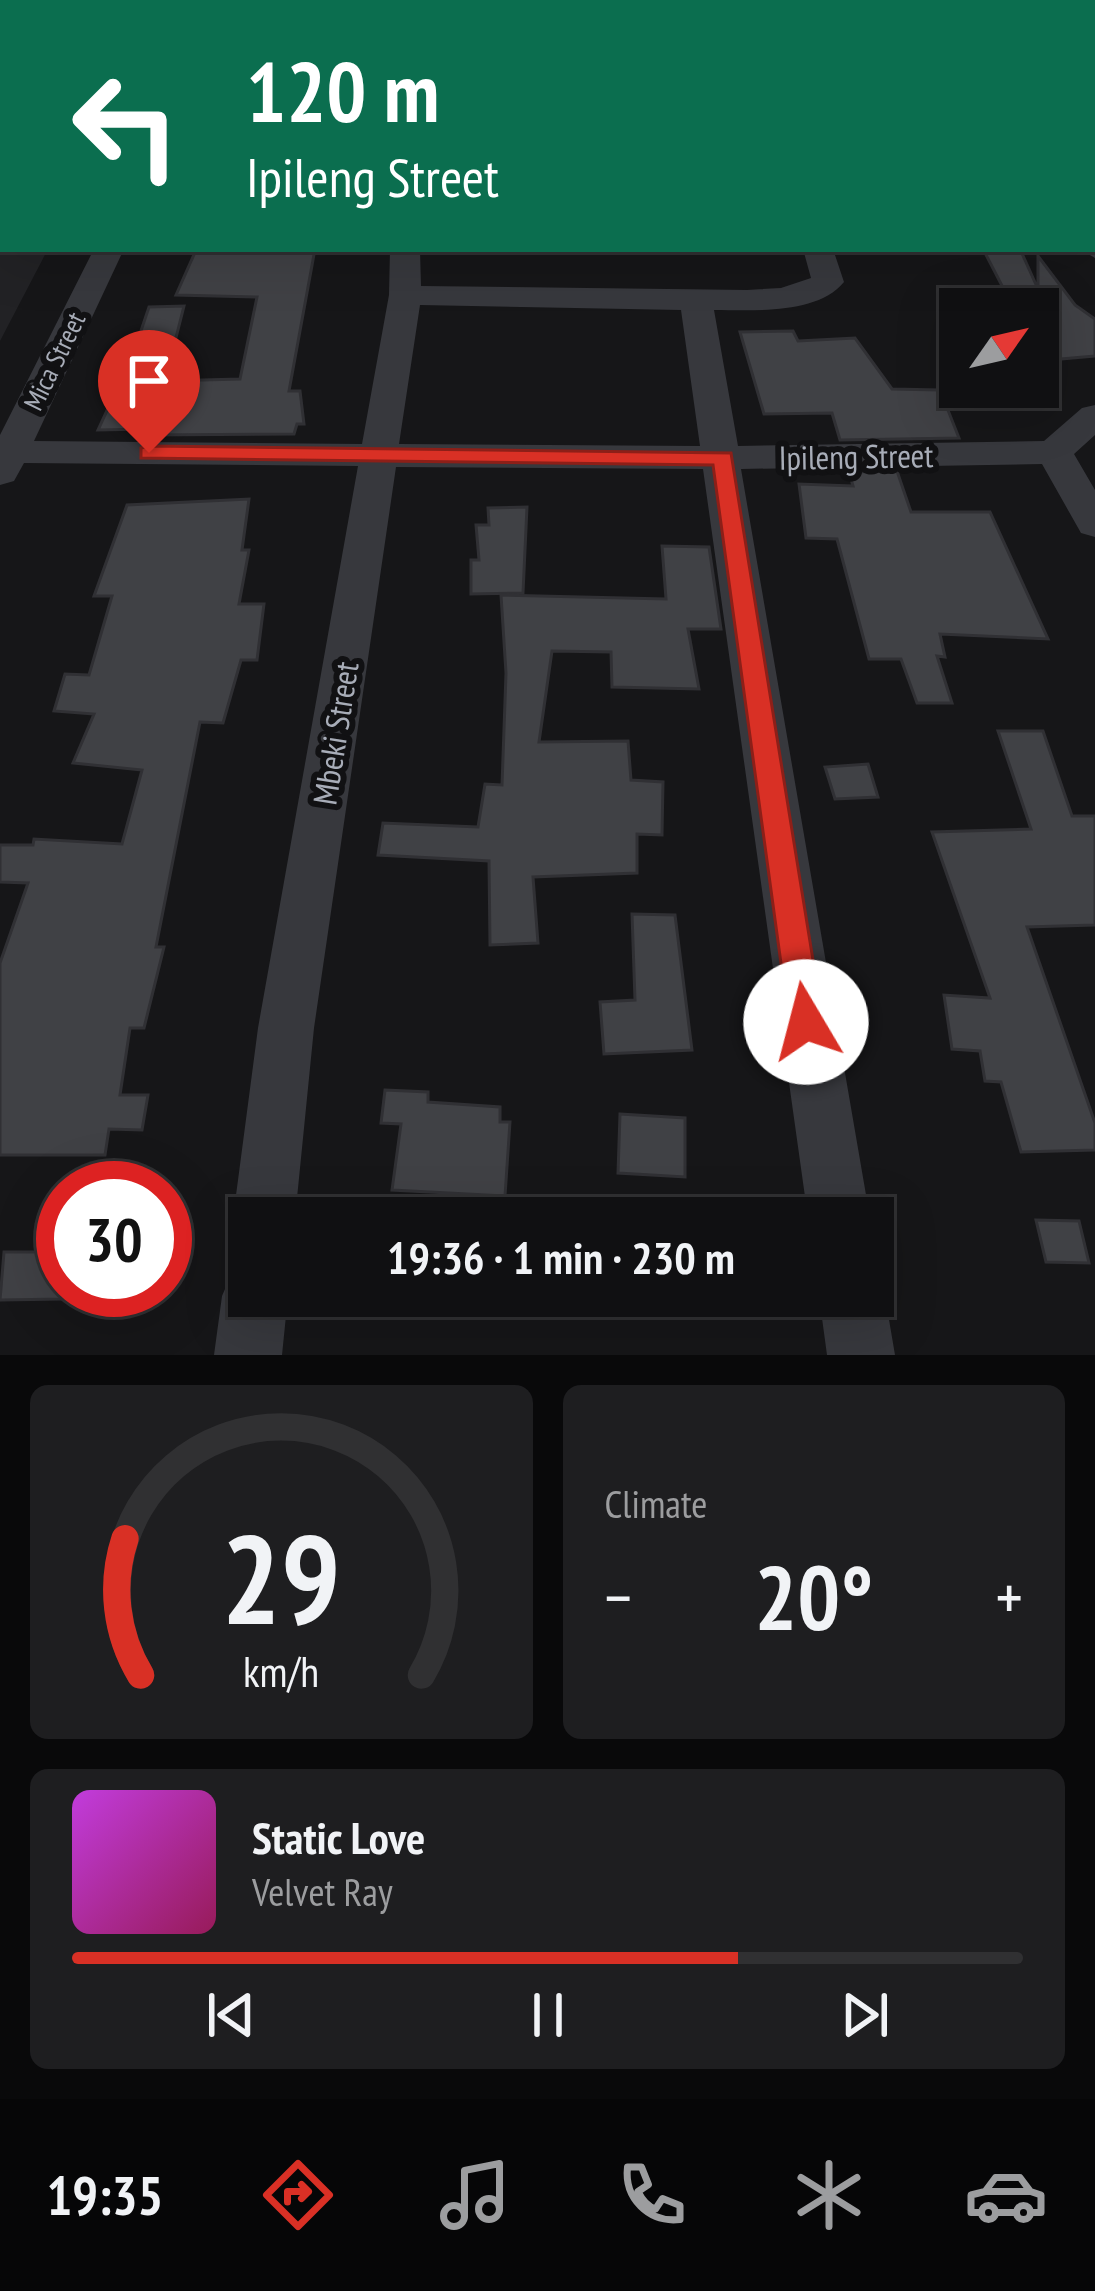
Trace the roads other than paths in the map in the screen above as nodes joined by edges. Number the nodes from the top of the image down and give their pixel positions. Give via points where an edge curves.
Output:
1 (108, 252) edge
2 (819, 252) edge
3 (405, 272) edge
4 (696, 300) junction
5 (1095, 416) edge
6 (1054, 452) junction
7 (381, 455) junction
8 (723, 458) junction
9 (5, 462) edge
10 (1095, 524) edge
11 (266, 1197) edge
12 (835, 1197) edge
13 (253, 1317) edge
14 (856, 1317) edge
15 (248, 1355) edge
16 (862, 1355) edge

1 - 9 street, Mica Street
2 - 4 street via 828,270 820,288
3 - 4 street
3 - 7 street, Mbeki Street
4 - 8 street
5 - 6 street
6 - 8 street, Ipileng Street
6 - 10 street
7 - 8 street, Ipileng Street
7 - 9 street, Ipileng Street
7 - 11 street, Mbeki Street via 286,1028
8 - 12 street
13 - 15 street
14 - 16 street

